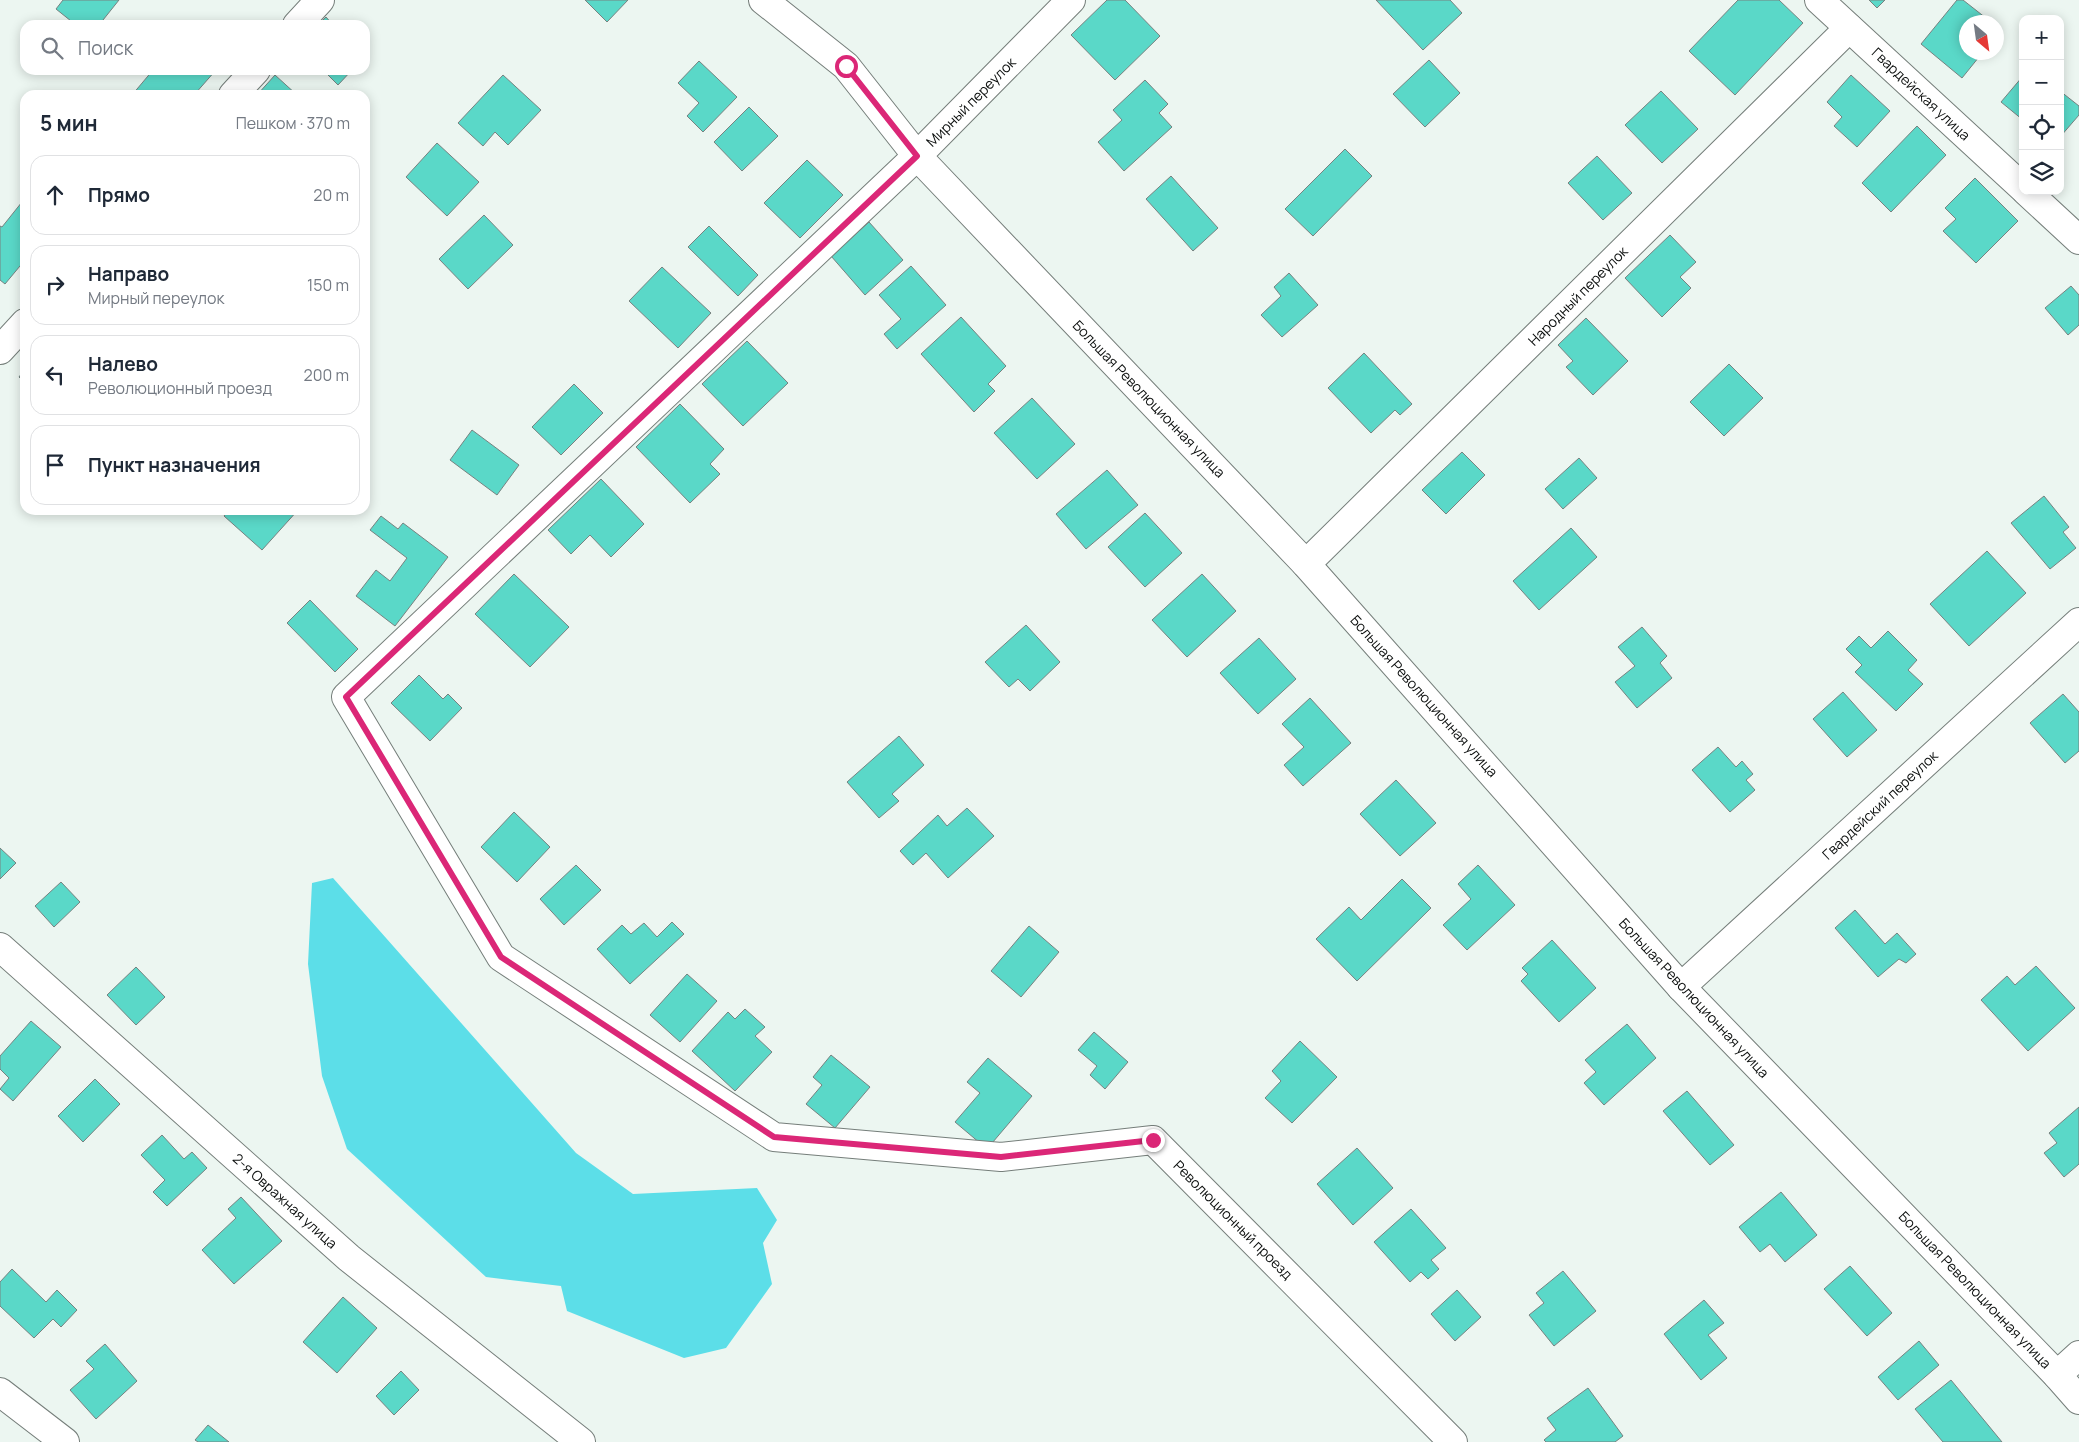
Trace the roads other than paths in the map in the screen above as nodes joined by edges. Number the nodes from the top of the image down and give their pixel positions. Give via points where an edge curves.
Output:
1 (320, 0) edge
2 (763, 0) edge
3 (1071, 0) edge
4 (1819, 0) edge
5 (302, 20) edge
6 (1849, 28) junction
7 (252, 75) edge
8 (238, 90) edge
9 (917, 156) junction
10 (2019, 184) edge
11 (2030, 195) edge
12 (2079, 240) edge
13 (20, 328) edge
14 (0, 350) edge
15 (1306, 564) junction
16 (2079, 622) edge
17 (346, 697) joint
18 (0, 947) edge
19 (1681, 987) junction
20 (2079, 1355) edge
21 (2056, 1375) junction
22 (0, 1392) edge
23 (2079, 1400) edge
24 (65, 1442) edge
25 (581, 1442) edge
26 (1453, 1442) edge

1 - 5 street
2 - 9 street, Большая Революционная улица via 846,66
3 - 9 street, Мирный переулок
4 - 6 street, Гвардейская улица
6 - 10 street, Гвардейская улица
6 - 15 street, Народный переулок
7 - 8 street
9 - 15 street, Большая Революционная улица
9 - 17 street, Мирный переулок
11 - 12 street
13 - 14 street
15 - 19 street, Большая Революционная улица
16 - 19 street, Гвардейский переулок
17 - 26 street, Революционный проезд via 501,957 774,1137 1001,1157 1153,1140
18 - 25 street, 2-я Овражная улица via 349,1258
19 - 21 street, Большая Революционная улица
20 - 21 street
21 - 23 street, Большая Революционная улица
22 - 24 street

